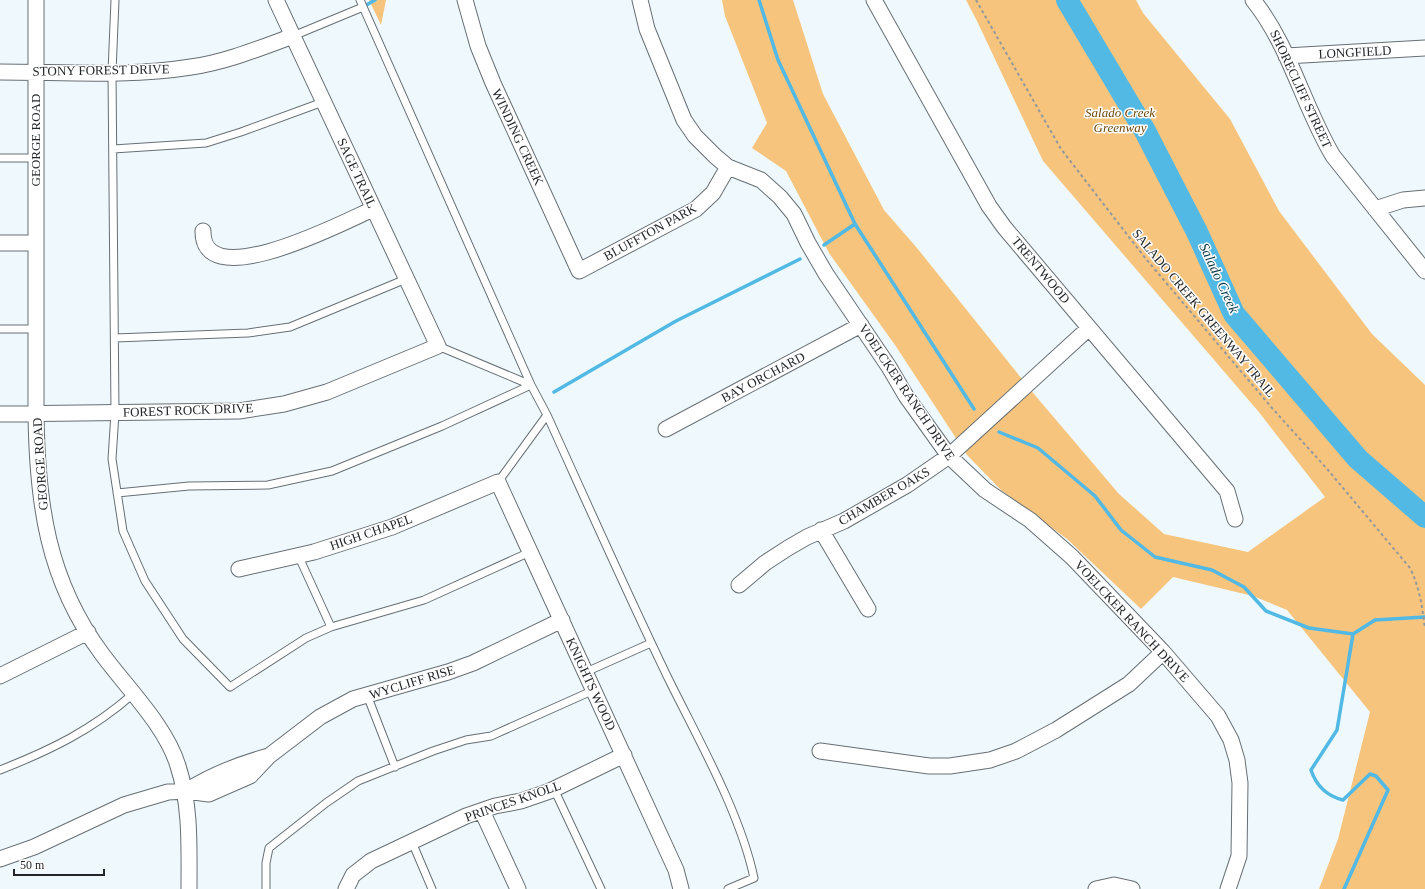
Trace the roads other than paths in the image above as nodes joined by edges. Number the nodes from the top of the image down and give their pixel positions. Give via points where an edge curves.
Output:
1 (36, 0) edge
2 (115, 0) edge
3 (276, 0) edge
4 (465, 0) edge
5 (640, 0) edge
6 (874, 0) edge
7 (1254, 0) edge
8 (361, 3) edge
9 (293, 36) junction
10 (1425, 48) edge
11 (1286, 56) junction
12 (0, 72) edge
13 (35, 72) junction
14 (112, 72) junction
15 (323, 102) junction
16 (113, 149) junction
17 (0, 158) edge
18 (36, 158) junction
19 (728, 167) junction
20 (1425, 198) edge
21 (1375, 208) junction
22 (373, 209) junction
23 (203, 231) dead end
24 (0, 243) edge
25 (36, 243) junction
26 (579, 271) joint
27 (1425, 271) edge
28 (406, 279) junction
29 (861, 325) junction
30 (1089, 328) junction
31 (0, 329) edge
32 (36, 329) junction
33 (115, 338) junction
34 (438, 346) junction
35 (531, 385) junction
36 (36, 413) junction
37 (115, 413) junction
38 (0, 414) edge
39 (547, 415) junction
40 (666, 429) dead end
41 (950, 456) junction
42 (498, 482) junction
43 (117, 493) junction
44 (1235, 519) dead end
45 (821, 530) junction
46 (530, 552) junction
47 (298, 556) junction
48 (239, 569) dead end
49 (739, 585) dead end
50 (868, 609) dead end
51 (562, 620) junction
52 (330, 627) junction
53 (88, 632) junction
54 (651, 643) junction
55 (1163, 652) junction
56 (2, 672) edge
57 (586, 672) junction
58 (594, 690) junction
59 (133, 694) junction
60 (367, 695) junction
61 (820, 751) dead end
62 (624, 755) junction
63 (395, 767) junction
64 (0, 770) edge
65 (554, 789) junction
66 (186, 791) junction
67 (482, 810) junction
68 (412, 842) junction
69 (0, 859) edge
70 (189, 889) edge
71 (266, 889) edge
72 (346, 889) edge
73 (432, 889) edge
74 (518, 889) edge
75 (601, 889) edge
76 (681, 889) edge
77 (728, 889) edge
78 (1096, 889) edge
79 (1132, 889) edge
80 (1228, 889) edge

1 - 13 street, GEORGE ROAD
2 - 14 lane
3 - 9 street, SAGE TRAIL
4 - 26 street, WINDING CREEK via 478,46 493,83
5 - 19 street, VOELCKER RANCH DRIVE via 648,29 684,120 695,136
6 - 30 street, TRENTWOOD via 989,206
7 - 11 street, SHORECLIFF STREET via 1267,18
8 - 9 lane
8 - 35 lane
9 - 14 street, STONY FOREST DRIVE via 228,59 193,67 156,72
9 - 15 street, SAGE TRAIL
10 - 11 street, LONGFIELD
11 - 21 street, SHORECLIFF STREET via 1322,138 1333,156
12 - 13 street, STONY FOREST DRIVE
13 - 14 street, STONY FOREST DRIVE
13 - 18 street, GEORGE ROAD
14 - 16 lane
15 - 16 lane via 206,142
15 - 22 street, SAGE TRAIL
16 - 33 lane
17 - 18 lane
18 - 25 street, GEORGE ROAD
19 - 26 street, BLUFFTON PARK via 713,193 696,209
19 - 29 street, VOELCKER RANCH DRIVE via 761,180 780,196 794,214 808,243
20 - 21 street via 1403,200
21 - 27 street, SHORECLIFF STREET
22 - 23 street via 300,243 265,254 240,258 226,257 209,250 203,239
22 - 28 street, SAGE TRAIL
24 - 25 street
25 - 32 street, GEORGE ROAD
28 - 33 lane via 290,327 248,333
28 - 34 street, SAGE TRAIL
29 - 40 street, BAY ORCHARD
29 - 41 street, VOELCKER RANCH DRIVE via 906,396
30 - 41 street, CHAMBER OAKS
30 - 44 street, TRENTWOOD via 1227,491
31 - 32 lane
32 - 36 street, GEORGE ROAD
33 - 37 lane
34 - 35 lane
34 - 37 street, FOREST ROCK DRIVE via 334,390 284,404 239,411
35 - 39 lane
35 - 43 lane via 442,426 332,471 268,485 189,486
36 - 37 street, FOREST ROCK DRIVE
36 - 38 street, FOREST ROCK DRIVE
36 - 53 street, GEORGE ROAD via 37,460 43,516 52,553 65,589
37 - 43 lane via 112,458
39 - 42 lane
39 - 54 lane
41 - 45 street, CHAMBER OAKS via 907,485 844,521
41 - 55 street, VOELCKER RANCH DRIVE via 985,490 1030,520 1072,557
42 - 46 street, KNIGHTS WOOD
42 - 47 street, HIGH CHAPEL via 392,527
43 - 52 lane via 123,531 145,581 183,639 230,687 306,638
45 - 49 street, CHAMBER OAKS via 765,563
45 - 50 street
46 - 51 street, KNIGHTS WOOD
46 - 52 lane via 424,600
47 - 48 street, HIGH CHAPEL
47 - 52 lane
51 - 57 street, KNIGHTS WOOD
51 - 60 street, WYCLIFF RISE via 467,665
53 - 56 street
53 - 59 street, GEORGE ROAD
54 - 57 lane
54 - 77 lane via 722,789 749,854 754,878
55 - 61 street via 1129,684 1056,730 1016,751 990,760 950,766 929,766
55 - 80 street, VOELCKER RANCH DRIVE via 1218,716 1231,740 1237,760 1240,783 1239,856
57 - 58 street, KNIGHTS WOOD
58 - 62 street, KNIGHTS WOOD
58 - 63 lane via 491,736 459,742
59 - 64 lane via 109,715 75,737
59 - 66 street, GEORGE ROAD via 171,749
60 - 63 lane
60 - 66 street, WYCLIFF RISE via 339,705 269,756 206,778
62 - 65 street, PRINCES KNOLL
62 - 76 street, KNIGHTS WOOD via 676,870
63 - 71 lane via 358,781 326,802 269,848
65 - 67 street, PRINCES KNOLL
65 - 75 lane
66 - 69 street via 168,792 124,805 34,847
66 - 70 street, GEORGE ROAD
67 - 68 street, PRINCES KNOLL
67 - 74 street
68 - 72 street, PRINCES KNOLL via 364,865 353,875
68 - 73 lane
78 - 79 street via 1114,885

